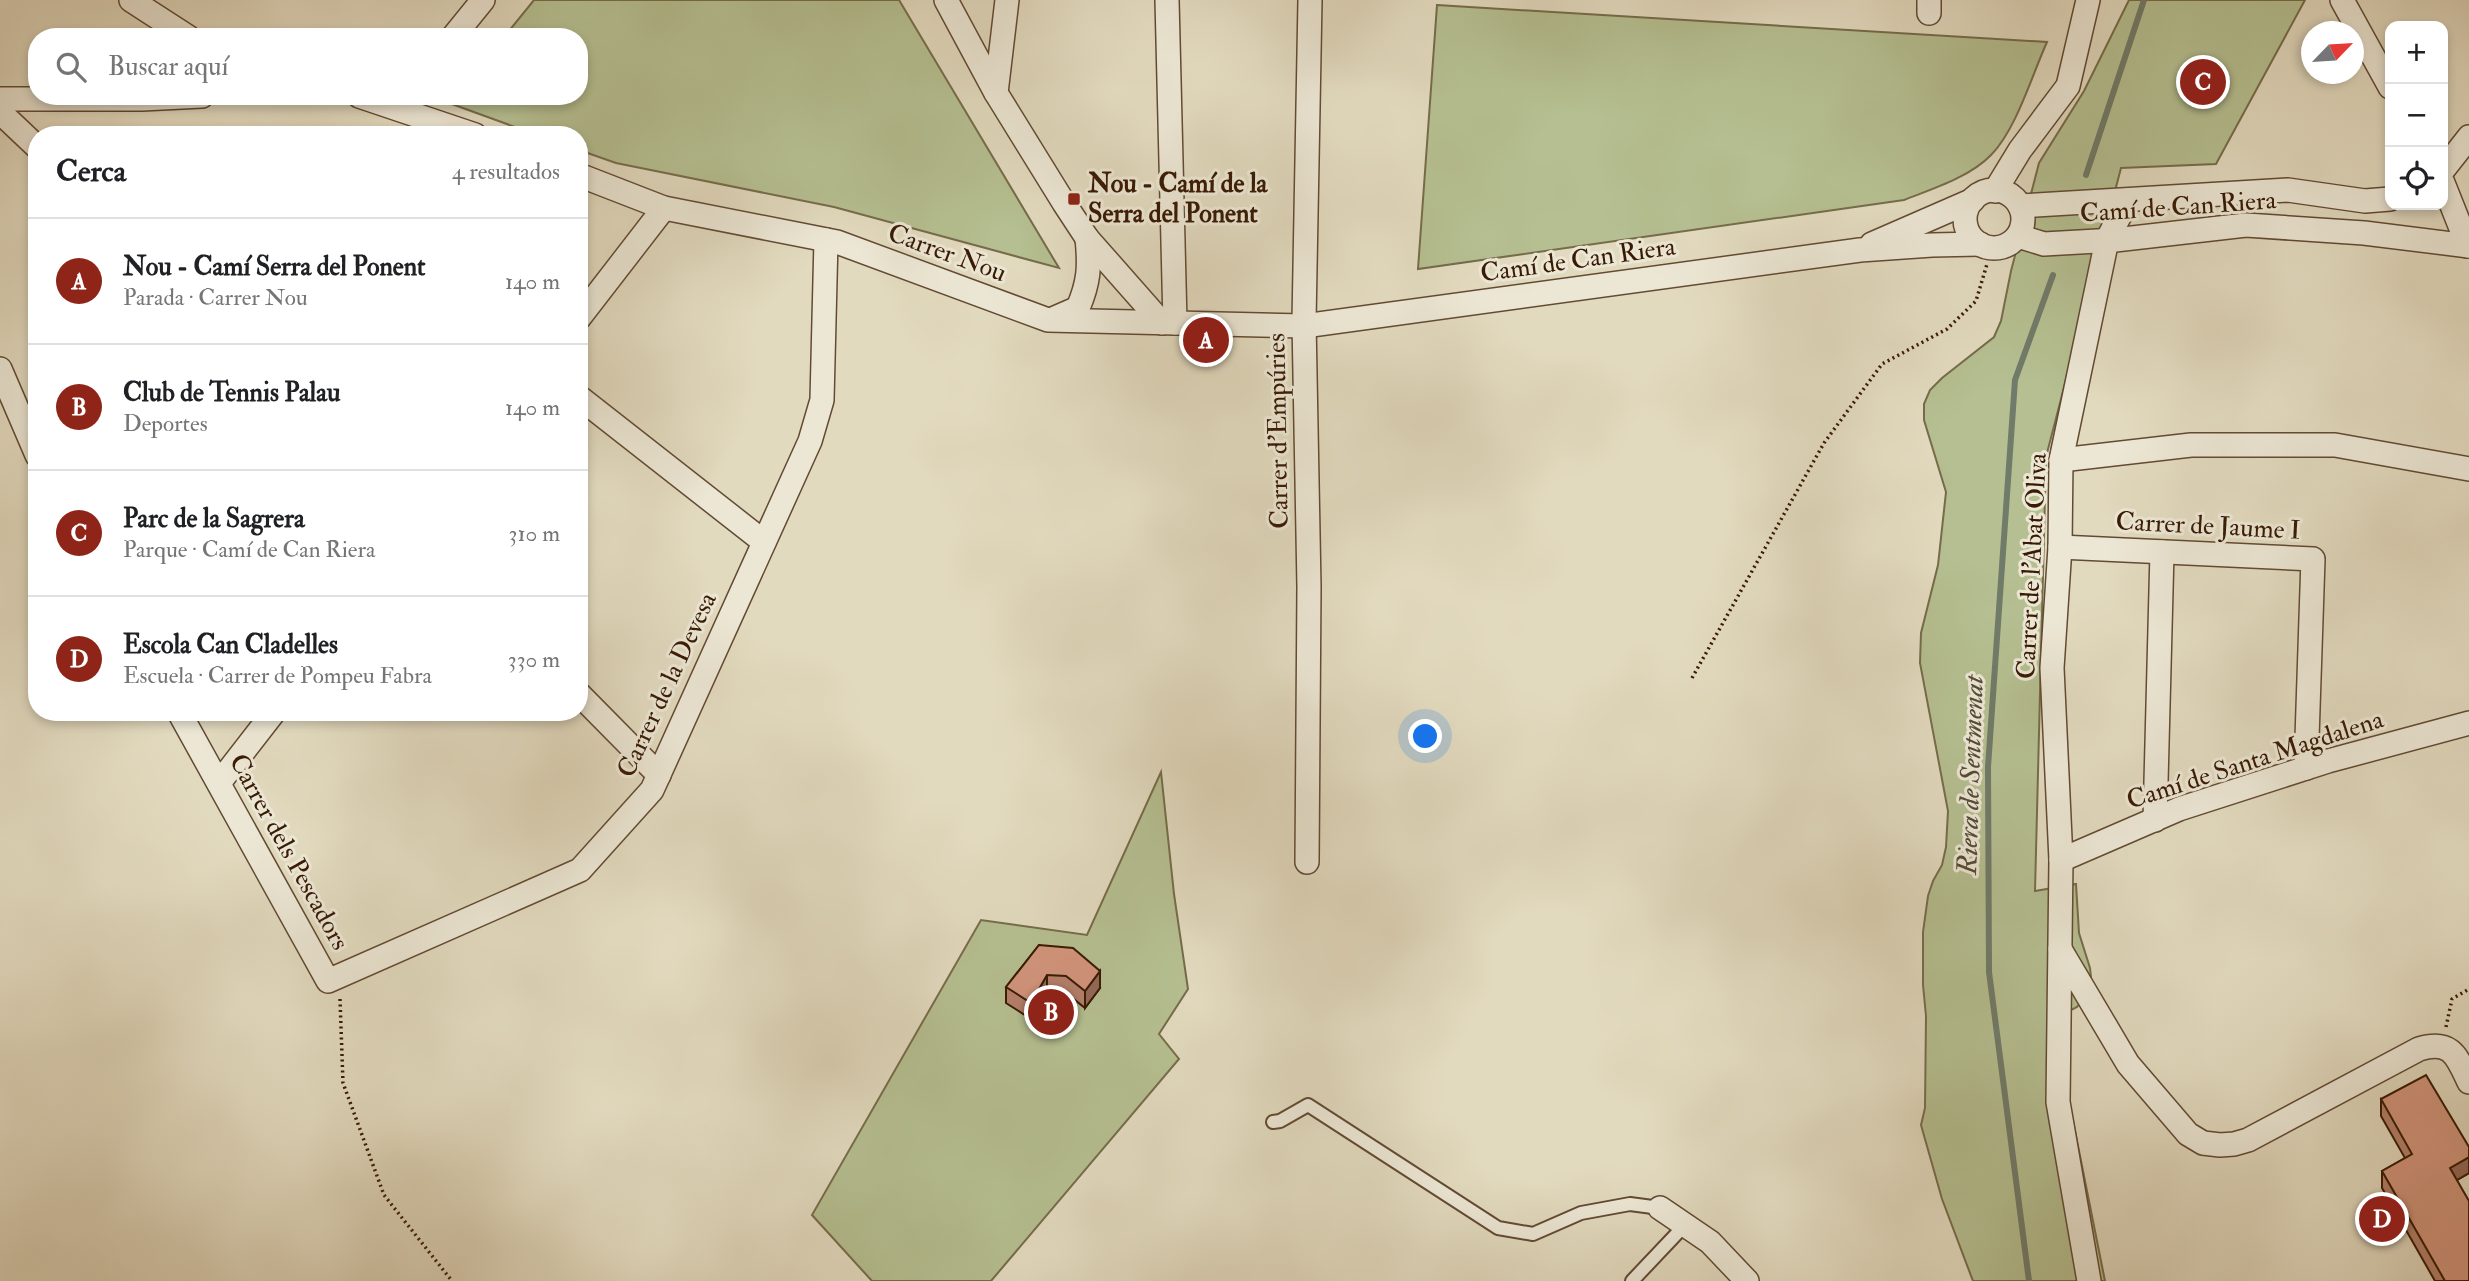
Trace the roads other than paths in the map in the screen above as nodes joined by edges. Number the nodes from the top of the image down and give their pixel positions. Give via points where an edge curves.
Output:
1 (131, 0) edge
2 (483, 0) edge
3 (946, 0) edge
4 (1007, 0) edge
5 (1167, 0) edge
6 (1310, 0) edge
7 (2088, 0) edge
8 (2342, 0) edge
9 (174, 28) edge
10 (460, 28) edge
11 (2388, 84) edge
12 (996, 93) junction
13 (0, 99) edge
14 (28, 99) edge
15 (406, 105) edge
16 (0, 112) edge
17 (454, 126) edge
18 (2469, 137) edge
19 (28, 138) edge
20 (2448, 164) edge
21 (588, 178) edge
22 (1995, 191) junction
23 (2451, 191) edge
24 (2385, 199) edge
25 (1973, 200) junction
26 (2129, 200) junction
27 (2020, 206) junction
28 (664, 208) junction
29 (2018, 236) junction
30 (1087, 238) junction
31 (826, 240) junction
32 (2107, 240) junction
33 (1986, 246) junction
34 (2469, 246) edge
35 (1860, 250) junction
36 (588, 306) edge
37 (1048, 320) junction
38 (1168, 323) junction
39 (1304, 326) junction
40 (0, 369) edge
41 (588, 404) edge
42 (28, 434) edge
43 (2061, 460) junction
44 (2469, 469) edge
45 (764, 542) junction
46 (2060, 547) junction
47 (2162, 552) junction
48 (588, 703) edge
49 (184, 721) edge
50 (267, 721) edge
51 (2469, 723) edge
52 (2306, 768) junction
53 (659, 775) junction
54 (219, 783) junction
55 (2155, 820) junction
56 (2061, 860) junction
57 (1307, 862) dead end
58 (2060, 949) junction
59 (332, 980) joint
60 (2469, 1082) edge
61 (1272, 1122) dead end
62 (1660, 1208) joint
63 (1685, 1225) junction
64 (1632, 1281) edge
65 (1747, 1281) edge
66 (2089, 1281) edge

1 - 9 street
2 - 10 street
3 - 12 street
4 - 12 street
5 - 38 street
6 - 39 street, Carrer d'Empúries
7 - 22 street via 2068,86
8 - 11 street
12 - 30 street
13 - 14 street
15 - 17 street
16 - 19 street
18 - 20 street
21 - 28 street, Carrer Nou
22 - 25 street
22 - 27 street via 2010,195
23 - 34 street
24 - 26 street, Camí de Can Riera via 2365,201 2288,190
25 - 33 street via 1966,215 1968,232
25 - 35 street, Camí de Can Riera
26 - 27 street, Camí de Can Riera
26 - 32 street, Carrer de l'Abat Oliva
27 - 29 street via 2023,221
28 - 31 street, Carrer Nou
28 - 36 street
29 - 32 street, Camí de Can Riera via 2044,244
29 - 33 street via 2002,248
30 - 37 street via 1088,284 1078,308
30 - 38 street
31 - 37 street, Carrer Nou
31 - 45 street, Carrer de la Devesa via 821,400 810,441
32 - 34 street, Camí de Can Riera via 2246,225
32 - 43 street, Carrer de l'Abat Oliva
33 - 35 street, Camí de Can Riera
35 - 39 street, Camí de Can Riera
37 - 38 street, Carrer Nou
38 - 39 street, Carrer Nou
39 - 57 street, Carrer d'Empúries via 1309,587
40 - 42 street
41 - 45 street
43 - 44 street via 2192,445 2335,445
43 - 46 street, Carrer de l'Abat Oliva
45 - 53 street, Carrer de la Devesa
46 - 47 street, Carrer de Jaume I
46 - 56 street, Carrer de l'Abat Oliva via 2052,668
47 - 52 street, Carrer de Jaume I via 2313,559
47 - 55 street
48 - 53 street
49 - 54 street, Carrer dels Pescadors
50 - 54 street
51 - 52 street, Camí de Santa Magdalena
52 - 55 street, Camí de Santa Magdalena
53 - 59 street, Carrer de la Devesa via 652,790 580,870
54 - 59 street, Carrer dels Pescadors
55 - 56 street, Camí de Santa Magdalena
56 - 58 street, Carrer de l'Abat Oliva
58 - 60 street via 2128,1065 2188,1134 2203,1143 2248,1140 2420,1049 2442,1046 2453,1052
58 - 66 street, Carrer de l'Abat Oliva via 2058,1102
61 - 62 lane via 1308,1105 1498,1228 1533,1234 1581,1213 1630,1204
62 - 63 street
63 - 64 lane
63 - 65 street via 1710,1242

